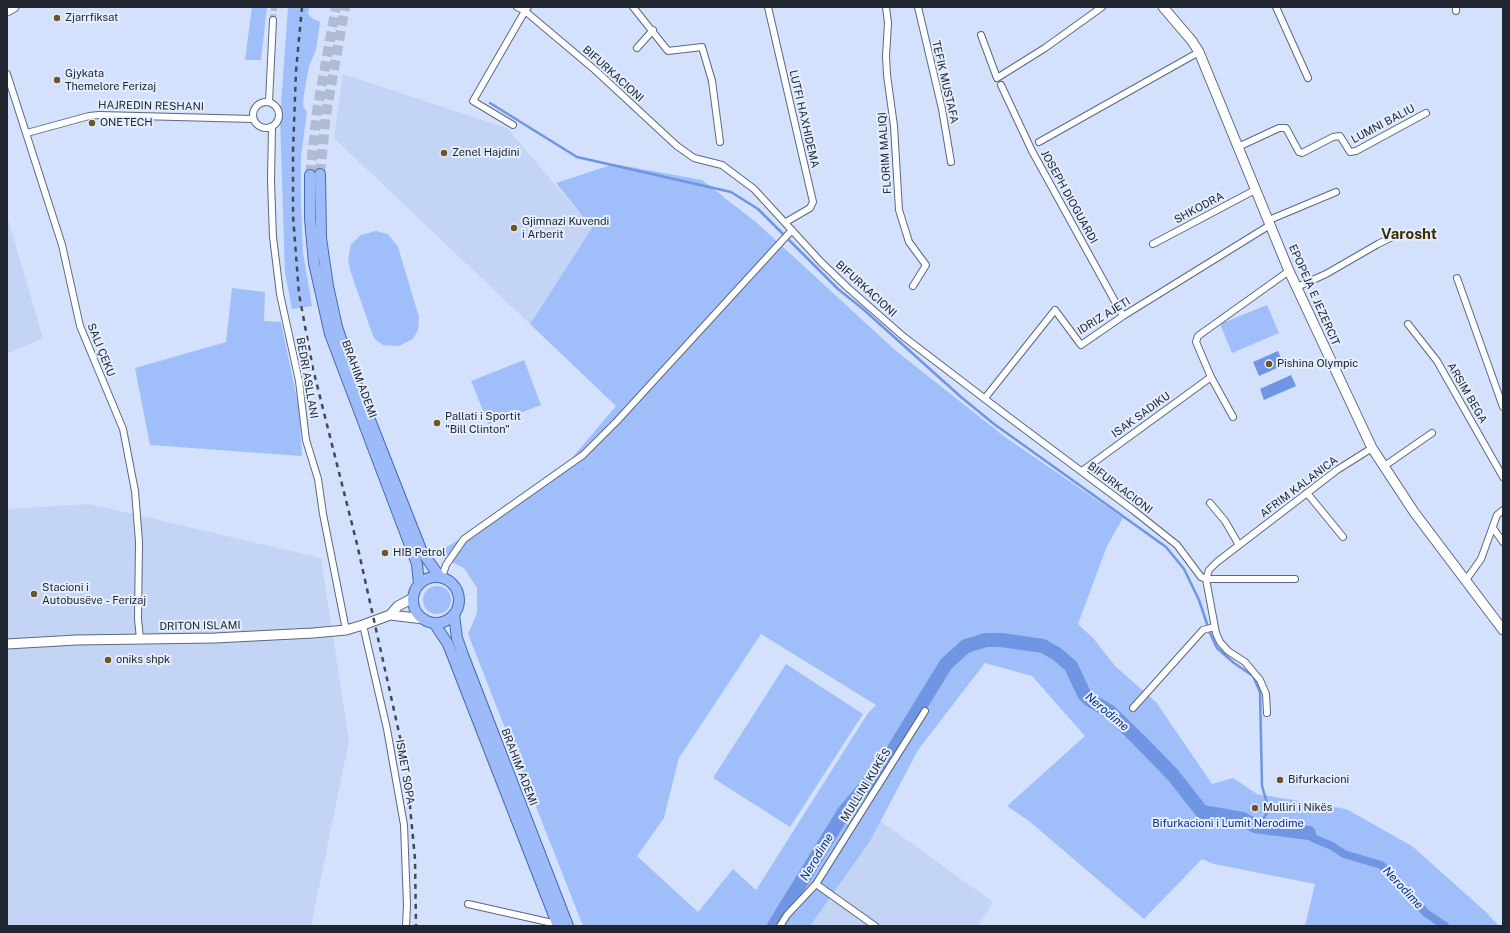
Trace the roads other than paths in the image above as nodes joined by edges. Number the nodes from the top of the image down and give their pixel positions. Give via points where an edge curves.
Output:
1 (14, 7) edge
2 (517, 7) edge
3 (633, 7) edge
4 (768, 7) edge
5 (886, 7) edge
6 (918, 7) edge
7 (1102, 7) edge
8 (1163, 7) edge
9 (1276, 7) edge
10 (526, 8) edge
11 (7, 11) edge
12 (273, 20) tunnel mouth
13 (653, 30) junction
14 (981, 35) dead end
15 (637, 48) dead end
16 (1199, 52) junction
17 (7, 74) edge
18 (1308, 78) dead end
19 (1002, 85) dead end
20 (269, 102) junction
21 (1426, 113) dead end
22 (253, 119) junction
23 (513, 125) dead end
24 (272, 127) junction
25 (27, 133) junction
26 (720, 142) dead end
27 (1039, 142) dead end
28 (1238, 147) junction
29 (951, 162) dead end
30 (1255, 190) junction
31 (1336, 192) dead end
32 (786, 222) junction
33 (1269, 223) junction
34 (791, 231) junction
35 (1396, 235) dead end
36 (1153, 244) dead end
37 (1289, 271) junction
38 (1457, 278) dead end
39 (913, 286) dead end
40 (1297, 287) junction
41 (1124, 316) junction
42 (1408, 324) dead end
43 (1211, 377) junction
44 (985, 398) junction
45 (1503, 407) edge
46 (1233, 417) dead end
47 (1432, 434) dead end
48 (1372, 448) junction
49 (1383, 467) junction
50 (1082, 471) junction
51 (1503, 477) edge
52 (1307, 493) junction
53 (1210, 503) dead end
54 (1503, 510) edge
55 (1493, 528) junction
56 (1343, 537) dead end
57 (1503, 542) edge
58 (1239, 545) junction
59 (441, 577) junction
60 (1206, 579) junction
61 (1295, 579) dead end
62 (1466, 580) junction
63 (419, 584) junction
64 (413, 598) junction
65 (390, 615) junction
66 (454, 615) junction
67 (424, 619) junction
68 (434, 623) junction
69 (363, 625) junction
70 (1212, 628) junction
71 (346, 630) junction
72 (1503, 630) edge
73 (140, 638) junction
74 (7, 644) edge
75 (1133, 708) dead end
76 (925, 711) dead end
77 (1267, 713) dead end
78 (816, 884) junction
79 (468, 904) dead end
80 (557, 925) edge
81 (406, 926) edge
82 (568, 926) edge
83 (780, 926) edge
84 (875, 926) edge

1 - 11 main road
2 - 10 street, BIFURKACIONI
3 - 13 street
4 - 32 street, LUTFI HAXHIDEMA via 813,202 810,208
5 - 39 street, FLORIM MALIQI via 887,75 894,126 899,210 909,242 926,265
6 - 29 street, TEFIK MUSTAFA via 942,109
7 - 14 street via 1045,48 997,78
8 - 16 main road, EPOPEJA E JEZERCIT
9 - 18 street
10 - 23 street via 473,101
10 - 32 street, BIFURKACIONI via 677,146 694,158 722,165 754,189
12 - 20 street
13 - 15 street
13 - 26 street via 668,51 702,47 712,81
16 - 27 street
16 - 28 main road, EPOPEJA E JEZERCIT
17 - 25 street, SALI ÇEKU
19 - 41 street, JOSEPH DIOGUARDI via 1032,151
20 - 22 street via 256,106
20 - 24 street via 279,111 278,120
21 - 28 street, LUMNI BALIU via 1359,150 1350,152 1340,136 1302,153 1299,152 1286,128 1279,128
22 - 24 street via 259,127
22 - 25 street, HAJREDIN RESHANI via 99,115
24 - 71 street, BEDRI ASLLANI via 273,237 280,294 299,381 306,440 318,479
25 - 73 street, SALI ÇEKU via 62,245 80,326 123,429 135,491 140,542
28 - 30 main road, EPOPEJA E JEZERCIT
30 - 33 main road, EPOPEJA E JEZERCIT
30 - 36 street, SHKODRA
31 - 33 street, IDRIZ AJETI
32 - 34 street, BIFURKACIONI
33 - 37 main road, EPOPEJA E JEZERCIT
33 - 41 street, IDRIZ AJETI
34 - 44 street, BIFURKACIONI via 847,287 904,337
34 - 59 street via 618,421 583,455 464,539
35 - 40 street
37 - 40 main road, EPOPEJA E JEZERCIT
37 - 43 street via 1198,336 1196,342
38 - 45 street
40 - 48 main road, EPOPEJA E JEZERCIT
41 - 44 street, IDRIZ AJETI via 1081,345 1055,310
42 - 51 street, ARSIM BEGA via 1437,361
43 - 46 street
43 - 50 street, ISAK SADIKU
44 - 50 street, BIFURKACIONI
47 - 49 street
48 - 49 main road, EPOPEJA E JEZERCIT
48 - 52 street, AFRIM KALANICA
49 - 62 main road, EPOPEJA E JEZERCIT
50 - 60 street, BIFURKACIONI via 1177,545 1201,577
52 - 56 street
52 - 58 street, AFRIM KALANICA
53 - 58 street via 1225,521
54 - 55 street via 1497,515
55 - 57 street
55 - 62 street via 1481,559
58 - 60 street, AFRIM KALANICA via 1209,570
59 - 63 main road via 429,578
59 - 63 main road, BRAHIM ADEMI via 422,552 359,392 337,327 321,238 315,175 310,219 313,257 330,334 417,564
59 - 66 main road, BRAHIM ADEMI via 451,582 458,592 460,604
60 - 61 street
60 - 70 street
62 - 72 main road, EPOPEJA E JEZERCIT
63 - 64 main road, BRAHIM ADEMI via 413,592
64 - 65 main road, DRITON ISLAMI via 398,606
64 - 67 main road via 416,611
65 - 67 main road, DRITON ISLAMI
65 - 69 main road, DRITON ISLAMI
66 - 68 main road via 445,622
66 - 82 main road, BRAHIM ADEMI via 457,638 463,655
67 - 68 main road
68 - 80 main road, BRAHIM ADEMI via 448,644
69 - 71 main road, DRITON ISLAMI
69 - 81 street, ISMET SOPA via 387,729 404,825
70 - 75 street via 1203,630
70 - 77 street via 1228,651 1253,669 1266,694
71 - 73 main road, DRITON ISLAMI via 297,635
73 - 74 main road, DRITON ISLAMI
76 - 78 street, MULLINI KUKËS
78 - 83 street, MULLINI KUKËS
78 - 84 street
79 - 80 street, BRAHIM ADEMI

